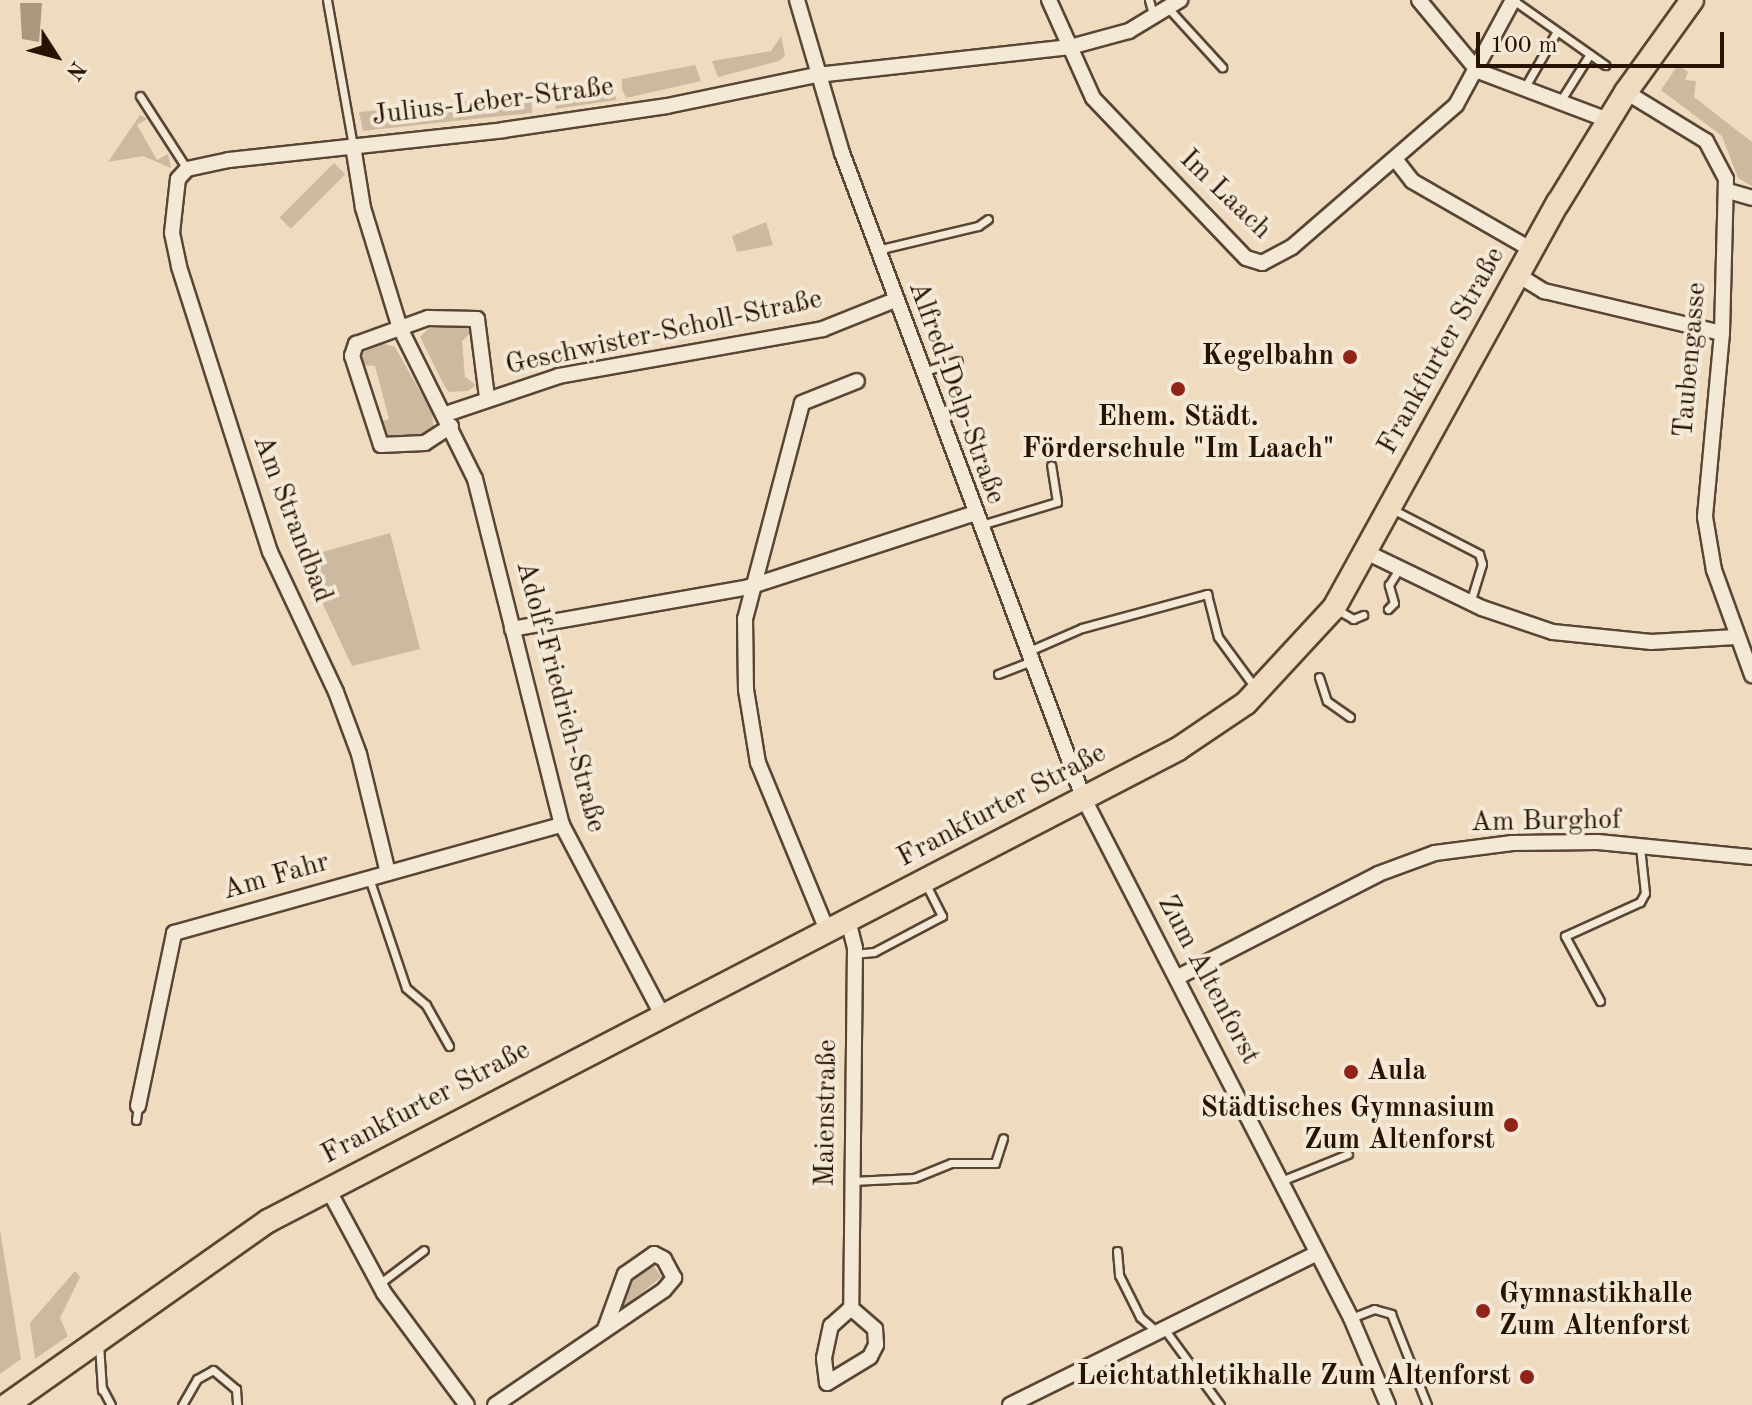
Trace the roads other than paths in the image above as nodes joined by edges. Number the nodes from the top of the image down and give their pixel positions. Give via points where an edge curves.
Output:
1 (327, 0) edge
2 (797, 0) edge
3 (1049, 0) edge
4 (1149, 0) edge
5 (1419, 0) edge
6 (1513, 0) edge
7 (1692, 0) edge
8 (1174, 4) edge
9 (1155, 18) junction
10 (1557, 31) junction
11 (1070, 47) junction
12 (1590, 54) junction
13 (1605, 65) dead end
14 (1222, 67) dead end
15 (1478, 71) junction
16 (817, 75) junction
17 (1525, 87) junction
18 (1626, 92) junction
19 (140, 96) dead end
20 (1561, 100) junction
21 (1608, 120) junction
22 (353, 146) junction
23 (1395, 159) junction
24 (182, 174) junction
25 (1728, 191) junction
26 (1752, 198) edge
27 (988, 219) dead end
28 (877, 250) junction
29 (1532, 250) junction
30 (1518, 275) junction
31 (895, 300) junction
32 (400, 328) junction
33 (1722, 333) junction
34 (957, 361) dead end
35 (923, 372) junction
36 (857, 381) dead end
37 (487, 397) junction
38 (448, 420) junction
39 (1051, 465) dead end
40 (1390, 508) junction
41 (975, 520) junction
42 (1366, 552) junction
43 (1399, 569) junction
44 (749, 587) junction
45 (1470, 603) junction
46 (1334, 608) junction
47 (1388, 609) dead end
48 (1363, 615) dead end
49 (512, 629) junction
50 (1736, 637) junction
51 (1030, 656) junction
52 (998, 674) dead end
53 (1752, 675) edge
54 (1319, 677) dead end
55 (1258, 692) junction
56 (1350, 717) dead end
57 (1083, 797) junction
58 (562, 825) junction
59 (1640, 847) junction
60 (1752, 857) edge
61 (388, 873) junction
62 (369, 878) junction
63 (924, 881) junction
64 (848, 920) junction
65 (827, 930) junction
66 (854, 954) junction
67 (1178, 977) junction
68 (1600, 1001) dead end
69 (662, 1015) junction
70 (449, 1046) dead end
71 (137, 1113) dead end
72 (1003, 1138) dead end
73 (1348, 1154) dead end
74 (852, 1181) junction
75 (1281, 1181) junction
76 (328, 1189) junction
77 (424, 1250) dead end
78 (1117, 1251) dead end
79 (1318, 1253) junction
80 (379, 1284) junction
81 (851, 1308) junction
82 (1351, 1318) junction
83 (605, 1329) junction
84 (1162, 1332) junction
85 (98, 1340) junction
86 (7, 1405) edge
87 (111, 1405) edge
88 (182, 1405) edge
89 (237, 1405) edge
90 (467, 1405) edge
91 (495, 1405) edge
92 (1010, 1405) edge
93 (1220, 1405) edge
94 (1388, 1405) edge
95 (1427, 1405) edge

1 - 22 lane
2 - 16 street, Alfred-Delp-Straße
3 - 11 street, Im Laach
4 - 9 lane
5 - 15 street
6 - 10 lane
6 - 15 street, Im Laach
7 - 18 main road, Frankfurter Straße
8 - 9 street, Julius-Leber-Straße
8 - 14 lane
9 - 11 street, Julius-Leber-Straße via 1114,37
10 - 12 lane
10 - 17 lane
11 - 16 street, Julius-Leber-Straße
11 - 23 street, Im Laach via 1093,98 1255,263 1280,257
12 - 13 lane
12 - 20 lane
15 - 17 street
15 - 23 street, Im Laach via 1456,105
16 - 22 street, Julius-Leber-Straße via 608,115
16 - 28 street, Alfred-Delp-Straße
17 - 20 street
18 - 21 main road, Frankfurter Straße
18 - 25 street, Taubengasse via 1706,141 1717,154
19 - 24 lane
20 - 21 street
21 - 29 main road, Frankfurter Straße
22 - 24 street, Julius-Leber-Straße
22 - 32 street, Adolf-Friedrich-Straße via 363,208
23 - 29 street via 1412,181
24 - 61 street, Am Strandbad via 172,233 179,266 270,552 356,744
25 - 26 street
25 - 33 street, Taubengasse
27 - 28 lane via 978,226
28 - 31 street, Alfred-Delp-Straße
29 - 30 main road, Frankfurter Straße
30 - 33 street via 1544,291
30 - 40 main road, Frankfurter Straße
31 - 35 street, Alfred-Delp-Straße
31 - 37 street, Geschwister-Scholl-Straße via 823,329 559,376
32 - 37 street, Geschwister-Scholl-Straße via 428,318 477,319
32 - 38 street, Adolf-Friedrich-Straße
32 - 38 street via 359,341 354,348 376,440 389,447 425,443
33 - 50 street, Taubengasse via 1705,517 1714,570
34 - 35 lane
35 - 41 street, Alfred-Delp-Straße
36 - 44 street via 802,403
37 - 38 street, Geschwister-Scholl-Straße
38 - 49 street, Adolf-Friedrich-Straße via 484,507
39 - 41 lane via 1057,502
40 - 42 main road, Frankfurter Straße
40 - 45 lane via 1479,554 1482,564
41 - 44 street
41 - 51 street, Alfred-Delp-Straße
42 - 43 street
42 - 46 main road, Frankfurter Straße
43 - 45 street
43 - 47 lane via 1389,585 1394,603
44 - 49 street
44 - 65 street via 744,667 750,725 770,802
45 - 50 street via 1553,632 1609,640 1705,642
46 - 48 lane via 1353,619
46 - 55 main road, Frankfurter Straße
49 - 58 street, Adolf-Friedrich-Straße
50 - 53 street, Taubengasse
51 - 52 lane
51 - 55 lane via 1082,628 1207,594 1218,637
51 - 57 street, Alfred-Delp-Straße
54 - 56 lane via 1327,701
55 - 57 main road, Frankfurter Straße via 1188,743
57 - 63 main road, Frankfurter Straße
57 - 67 street, Zum Altenforst
58 - 61 street, Am Fahr
58 - 69 street, Adolf-Friedrich-Straße
59 - 60 street, Am Burghof
59 - 67 street, Am Burghof via 1512,843 1435,853 1378,874
59 - 68 lane via 1645,893 1640,902 1565,936
61 - 62 street, Am Fahr
62 - 70 lane via 406,988 426,1005
62 - 71 street, Am Fahr via 174,933
63 - 64 main road, Frankfurter Straße
63 - 66 lane via 942,916 874,952
64 - 65 main road, Frankfurter Straße
64 - 66 street, Maienstraße
65 - 69 main road, Frankfurter Straße
66 - 74 street, Maienstraße
67 - 75 street, Zum Altenforst
69 - 76 main road, Frankfurter Straße
72 - 74 lane via 995,1163 951,1163 914,1178
73 - 75 lane
74 - 81 street, Maienstraße
75 - 79 street, Zum Altenforst
76 - 80 street
76 - 85 main road, Frankfurter Straße via 268,1221
77 - 80 lane
78 - 84 lane via 1119,1275 1140,1317
79 - 82 street, Zum Altenforst
79 - 84 street
80 - 90 street
81 - 81 street via 831,1326 824,1358 827,1383 870,1357 876,1345 875,1329
82 - 94 street, Zum Altenforst
82 - 95 lane via 1374,1309 1391,1314
83 - 83 street via 671,1284 673,1270 664,1259 654,1254 625,1274
83 - 91 street
84 - 92 street
84 - 93 lane
85 - 86 main road, Frankfurter Straße
85 - 87 lane via 102,1389
88 - 89 lane via 197,1379 213,1370 236,1389

